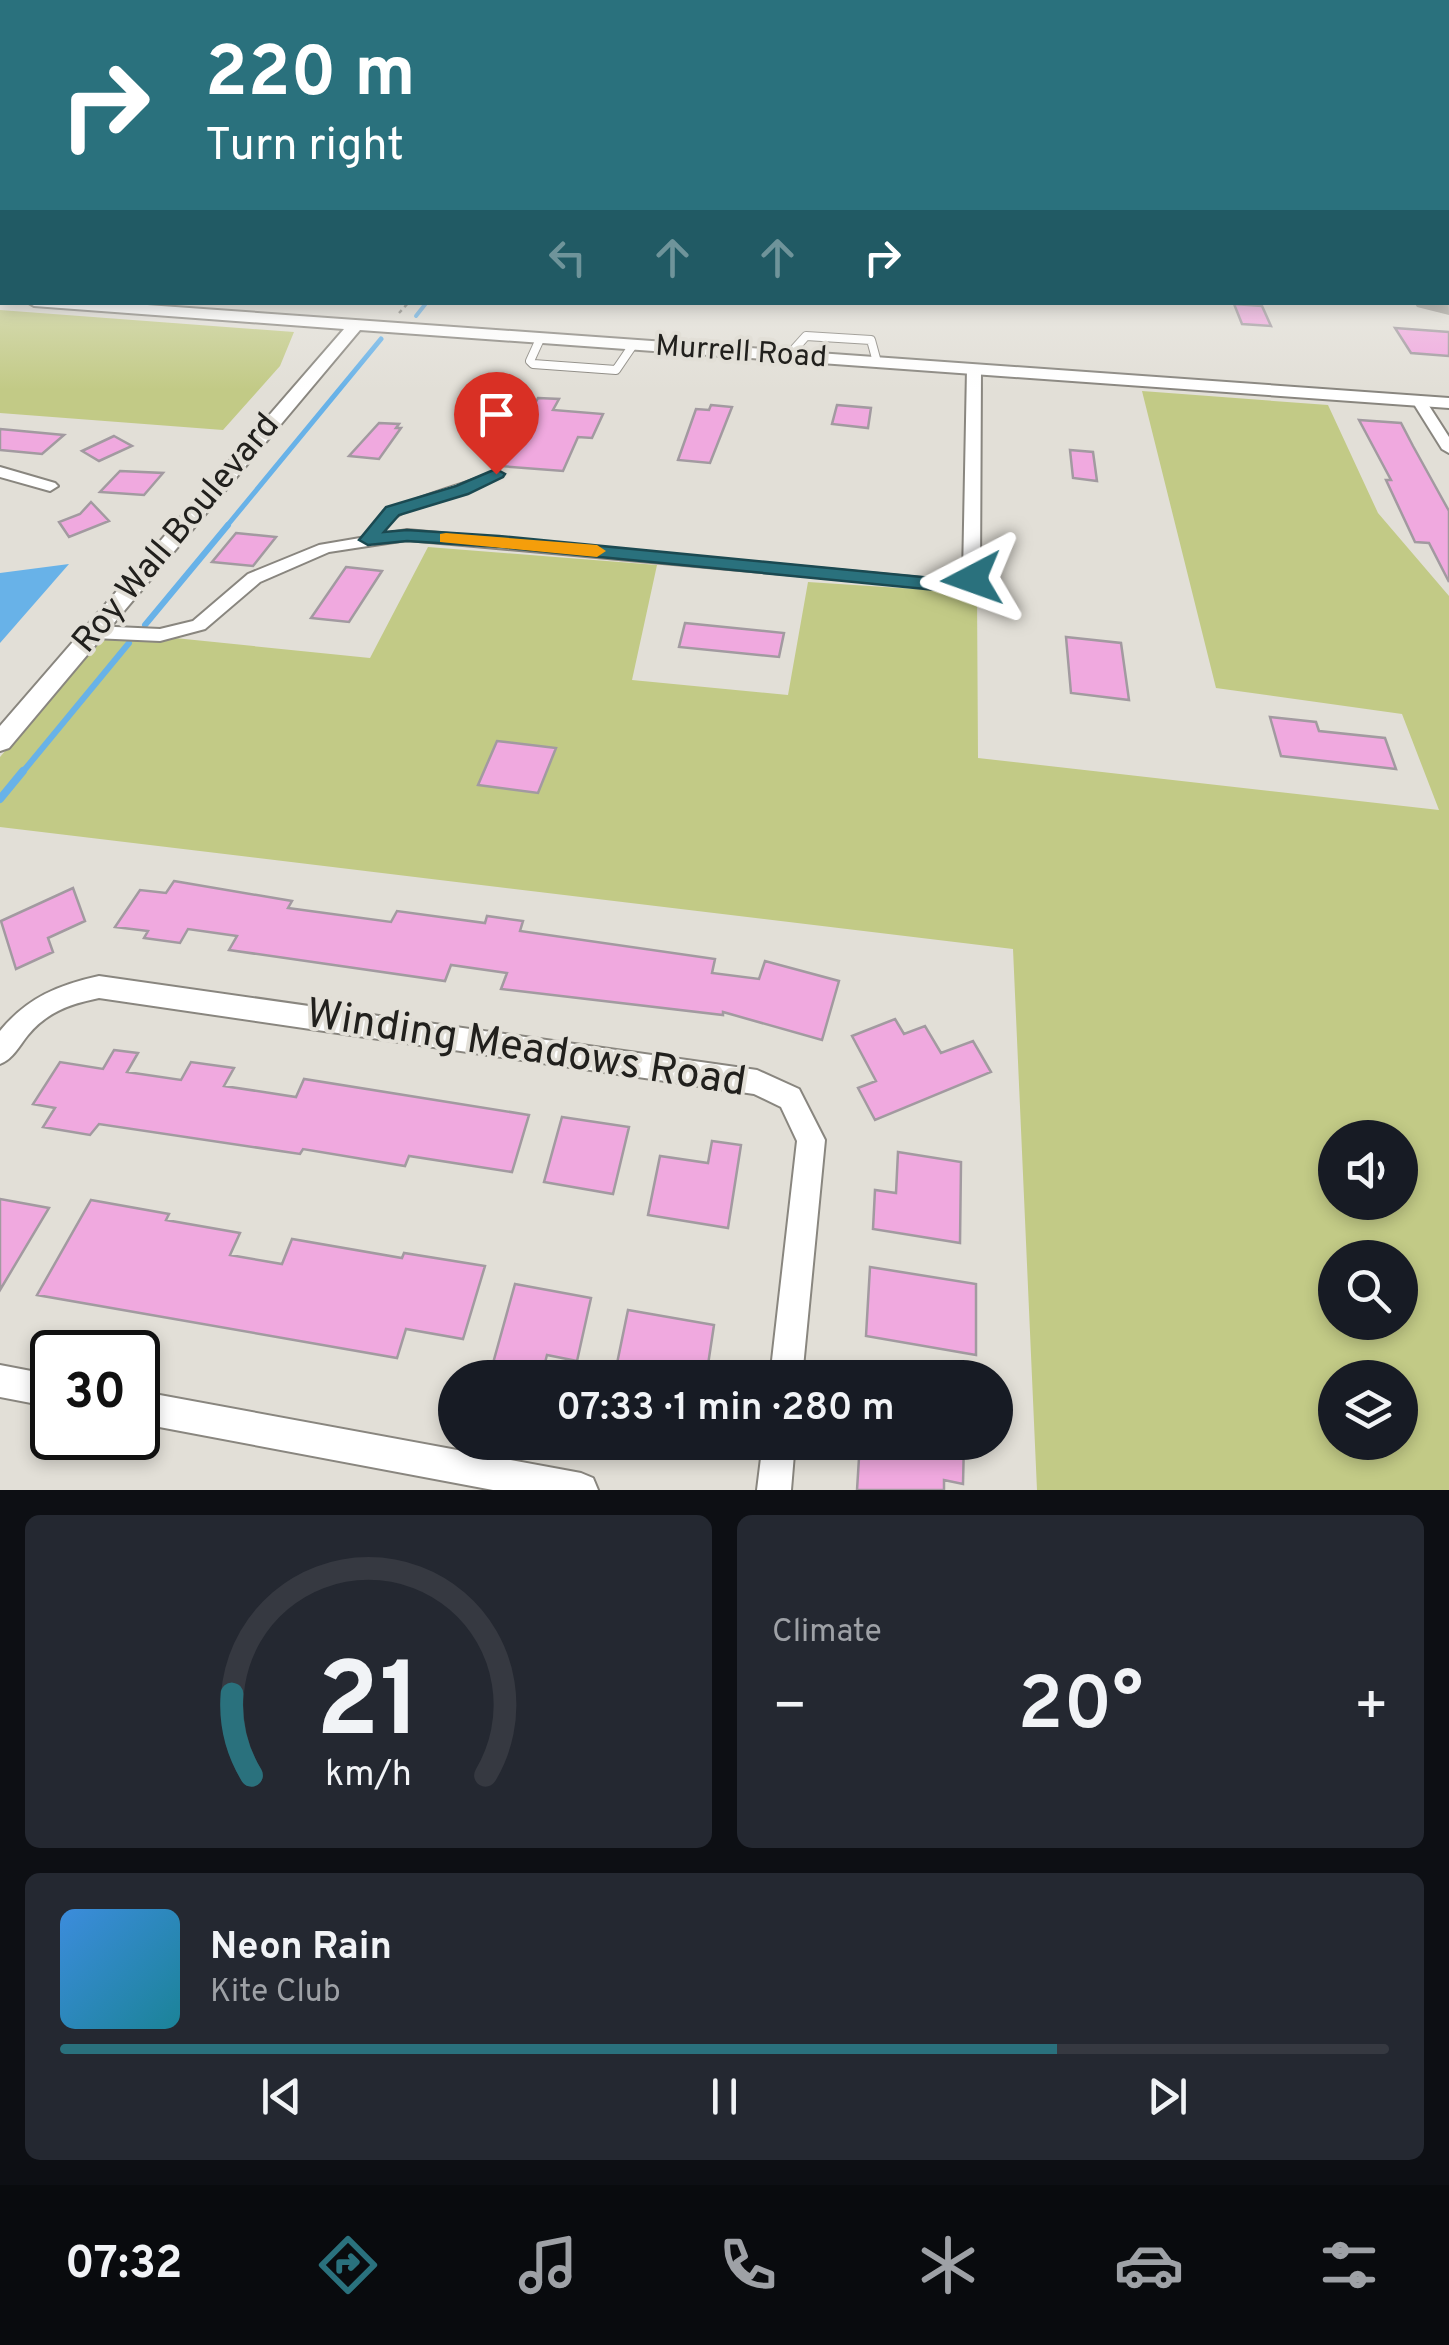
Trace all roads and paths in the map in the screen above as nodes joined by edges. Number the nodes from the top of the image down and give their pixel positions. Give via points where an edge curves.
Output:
1 (107, 305) edge
2 (355, 326) junction
3 (540, 339) junction
4 (633, 346) junction
5 (788, 356) junction
6 (877, 362) junction
7 (974, 369) junction
8 (1419, 400) junction
9 (1449, 402) edge
10 (1449, 450) edge
11 (0, 472) edge
12 (496, 474) dead end
13 (50, 486) dead end
14 (368, 540) junction
15 (93, 632) junction
16 (0, 742) edge
17 (0, 1052) edge
18 (788, 1360) edge
19 (0, 1381) edge
20 (30, 1386) edge
21 (160, 1410) edge
22 (777, 1460) edge
23 (581, 1490) edge
24 (774, 1490) edge

1 - 2 street, Murrell Road
2 - 3 street, Murrell Road
2 - 15 street, Roy Wall Boulevard
3 - 4 street, Murrell Road
3 - 4 lane via 533,364 616,370
4 - 5 street, Murrell Road
5 - 6 street, Murrell Road
5 - 6 lane via 806,336 850,336 872,340
6 - 7 street, Murrell Road
7 - 8 street, Murrell Road
7 - 14 street via 972,579 956,586 499,542
8 - 9 street, Murrell Road
8 - 10 street
11 - 13 street
12 - 14 lane via 393,511
14 - 15 street via 324,548 254,578 198,626 160,635
15 - 16 street, Roy Wall Boulevard
17 - 18 street, Winding Meadows Road via 21,1022 59,995 100,987 756,1082 790,1098 811,1140
19 - 20 street
21 - 23 street
22 - 24 street

